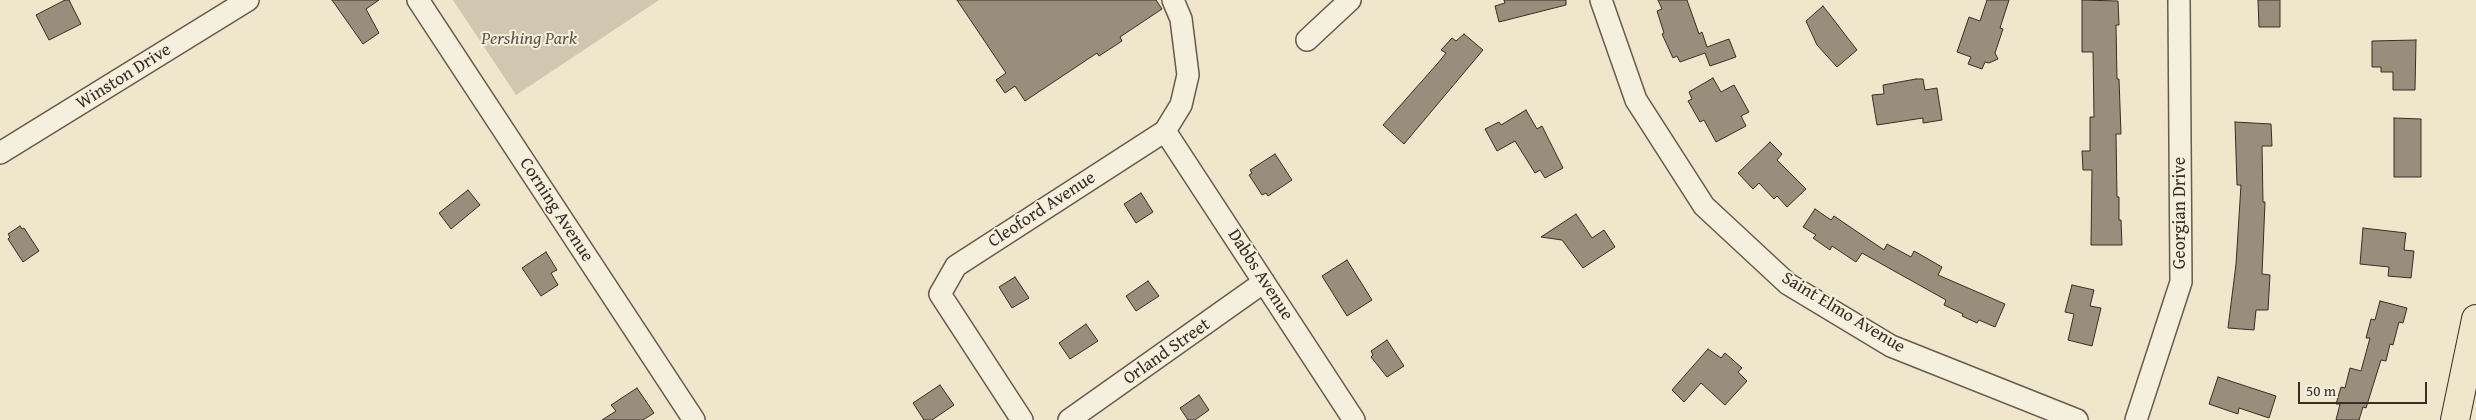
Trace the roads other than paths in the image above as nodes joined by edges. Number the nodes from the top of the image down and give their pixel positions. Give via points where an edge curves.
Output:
1 (248, 0) edge
2 (418, 0) edge
3 (1173, 0) edge
4 (1350, 0) edge
5 (1601, 0) edge
6 (2179, 0) edge
7 (1307, 40) dead end
8 (1165, 131) junction
9 (0, 153) edge
10 (1264, 282) junction
11 (2476, 319) edge
12 (694, 420) edge
13 (1022, 420) edge
14 (1068, 420) edge
15 (1354, 420) edge
16 (2077, 420) edge
17 (2136, 420) edge
18 (2455, 420) edge

1 - 9 street, Winston Drive
2 - 12 street, Corning Avenue
3 - 8 street, Cleoford Avenue via 1181,19 1188,75 1181,104
4 - 7 street
5 - 16 street, Saint Elmo Avenue via 1636,100 1704,206 1788,284 1891,346
6 - 17 street, Georgian Drive via 2180,282
8 - 10 street, Dabbs Avenue
8 - 13 street, Cleoford Avenue via 956,266 940,294
10 - 14 street, Orland Street
10 - 15 street, Dabbs Avenue
11 - 18 main road

